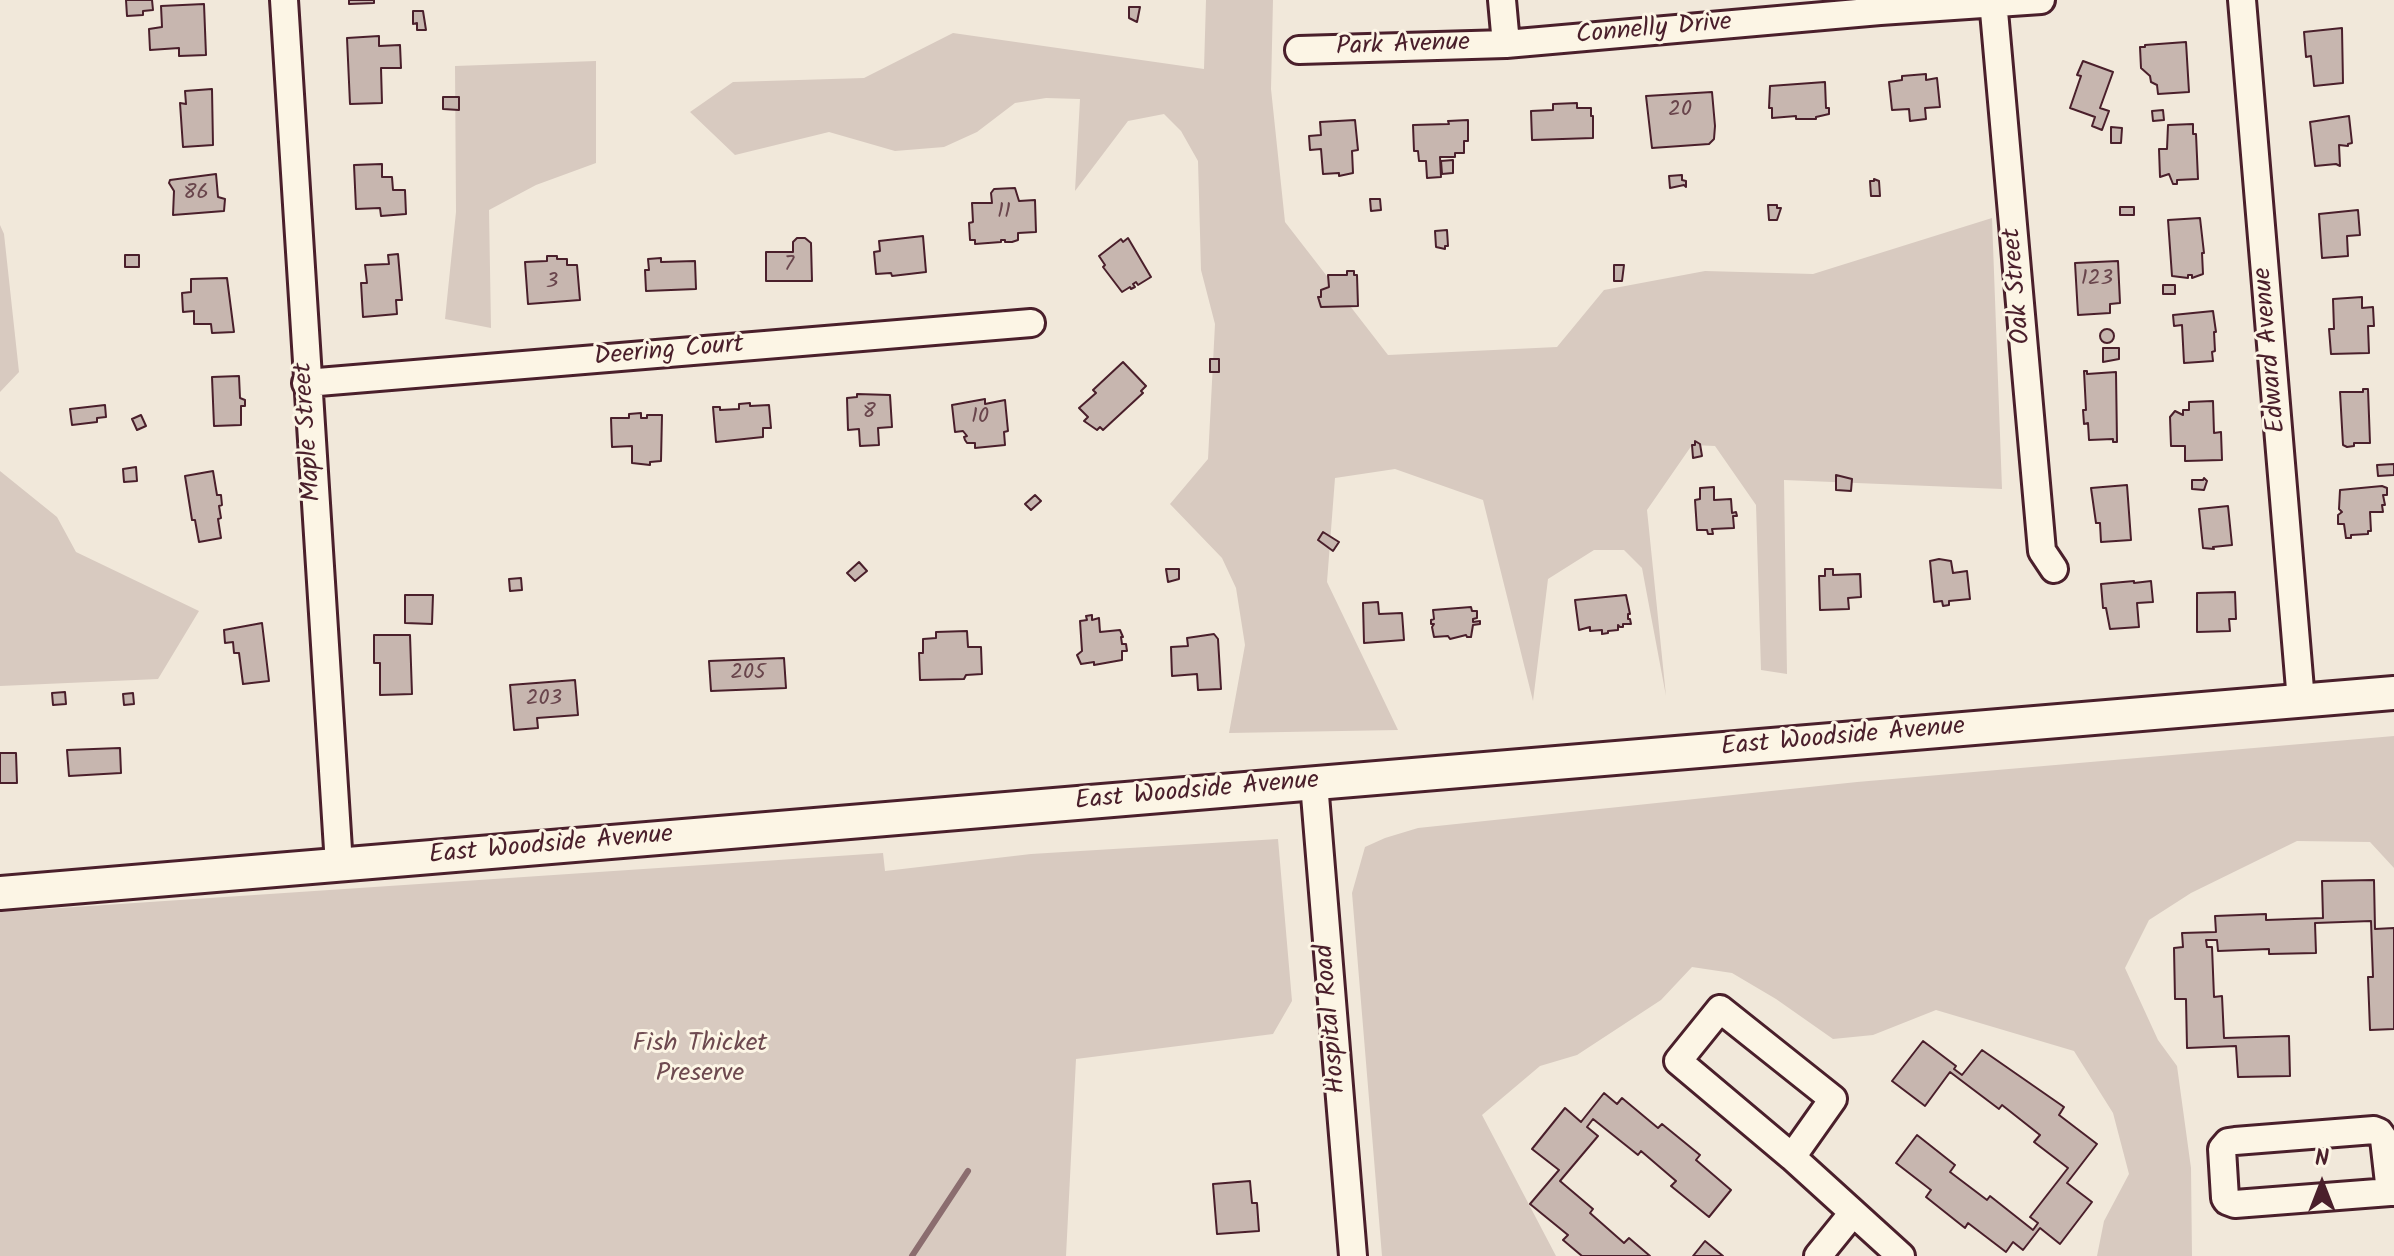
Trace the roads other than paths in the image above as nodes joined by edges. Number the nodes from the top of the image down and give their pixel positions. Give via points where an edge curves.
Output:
1 (284, 0) edge
2 (1502, 0) edge
3 (2041, 0) edge
4 (2242, 0) edge
5 (1993, 2) edge
6 (1746, 12) edge
7 (1506, 44) junction
8 (1299, 50) dead end
9 (1031, 323) dead end
10 (306, 383) junction
11 (2054, 569) dead end
12 (2394, 693) edge
13 (2301, 701) junction
14 (1314, 783) junction
15 (339, 865) junction
16 (0, 893) edge
17 (1792, 1157) junction
18 (2392, 1192) edge
19 (1852, 1214) junction
20 (1353, 1256) edge
21 (1818, 1256) edge
22 (1901, 1256) edge

1 - 10 street, Maple Street
2 - 7 street
3 - 5 street, Connelly Drive
4 - 13 street, Edward Avenue
5 - 6 street, Connelly Drive via 1880,11
5 - 11 street, Oak Street via 2042,551
6 - 7 street, Connelly Drive
7 - 8 street, Park Avenue
9 - 10 street, Deering Court
10 - 15 street, Maple Street
12 - 13 main road, East Woodside Avenue
13 - 14 main road, East Woodside Avenue
14 - 15 main road, East Woodside Avenue
14 - 20 street, Hospital Road
15 - 16 main road, East Woodside Avenue
17 - 17 street via 1678,1061 1720,1009 1833,1099
17 - 19 street
18 - 18 street via 2230,1203 2225,1198 2222,1149 2235,1141 2374,1130 2384,1139
19 - 21 street
19 - 22 street

